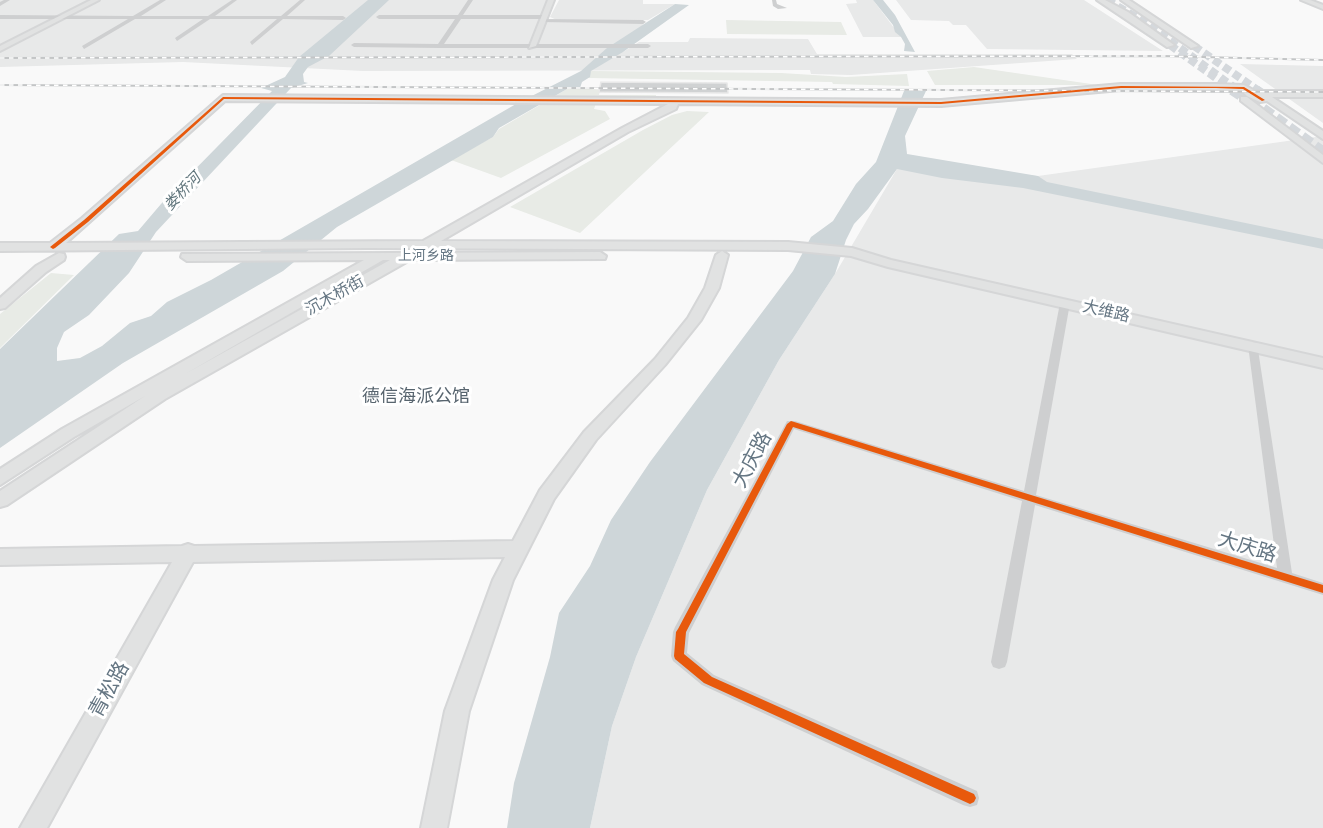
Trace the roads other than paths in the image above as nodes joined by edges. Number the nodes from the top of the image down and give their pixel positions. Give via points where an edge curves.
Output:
1 (8, 0) edge
2 (89, 0) edge
3 (96, 0) edge
4 (164, 0) edge
5 (235, 0) edge
6 (303, 0) edge
7 (471, 0) edge
8 (551, 0) edge
9 (774, 0) edge
10 (1100, 0) edge
11 (1124, 0) edge
12 (1304, 0) edge
13 (0, 4) edge
14 (1323, 7) edge
15 (780, 8) dead end
16 (1138, 9) junction
17 (0, 17) edge
18 (58, 17) junction
19 (135, 17) junction
20 (379, 17) dead end
21 (459, 17) junction
22 (209, 18) junction
23 (283, 18) junction
24 (343, 18) dead end
25 (543, 19) junction
26 (642, 22) dead end
27 (177, 39) dead end
28 (252, 43) dead end
29 (354, 45) dead end
30 (1170, 45) tunnel mouth
31 (439, 46) junction
32 (532, 46) junction
33 (648, 46) dead end
34 (1194, 46) tunnel mouth
35 (0, 47) edge
36 (84, 47) dead end
37 (1205, 49) tunnel mouth
38 (1323, 88) edge
39 (1323, 94) edge
40 (1256, 97) junction
41 (225, 102) junction
42 (652, 104) junction
43 (673, 104) junction
44 (1323, 134) edge
45 (1323, 160) edge
46 (426, 244) junction
47 (0, 247) edge
48 (70, 247) junction
49 (405, 250) junction
50 (56, 252) junction
51 (158, 252) junction
52 (785, 252) junction
53 (722, 255) junction
54 (381, 256) junction
55 (852, 257) joint
56 (0, 258) edge
57 (1065, 303) junction
58 (0, 305) edge
59 (1253, 345) junction
60 (1323, 363) edge
61 (0, 478) edge
62 (1029, 498) junction
63 (0, 500) edge
64 (519, 549) junction
65 (188, 552) junction
66 (0, 556) edge
67 (1285, 577) junction
68 (1323, 589) edge
69 (999, 662) dead end
70 (970, 798) dead end
71 (33, 828) edge
72 (434, 828) edge

1 - 13 street
2 - 18 street
3 - 18 street
4 - 19 street
5 - 22 street
6 - 23 street
7 - 21 street
8 - 25 street
9 - 15 street via 775,5 784,8
10 - 30 street
11 - 16 street
12 - 14 street
16 - 34 street
16 - 37 street via 1153,14
17 - 18 street
18 - 19 street
18 - 35 street
19 - 22 street
19 - 36 street
20 - 21 street
21 - 25 street
21 - 31 street
22 - 23 street
22 - 27 street
23 - 24 street
23 - 28 street
25 - 26 street
25 - 32 street
29 - 31 street
31 - 32 street
32 - 33 street
38 - 40 street
39 - 40 street
40 - 43 street via 1108,95 945,106
40 - 44 street
40 - 45 street
41 - 42 street
41 - 48 street
41 - 50 street via 86,221
42 - 43 street
42 - 49 street, 沉木桥街
43 - 46 street, 沉木桥街
46 - 49 street, 沉木桥街
46 - 52 street, 上河乡路
47 - 50 street, 上河乡路
48 - 50 street, 上河乡路
48 - 51 street, 上河乡路
49 - 51 street, 上河乡路 via 333,244 254,244
49 - 53 street, 上河乡路
49 - 54 street, 沉木桥街
49 - 63 street, 沉木桥街 via 159,395
50 - 51 street, 上河乡路 via 82,257
50 - 56 street, 上河乡路
50 - 58 street
51 - 54 street, 上河乡路 via 235,257
52 - 53 street, 上河乡路
52 - 55 street, 上河乡路
53 - 64 street via 712,288 694,320 590,436 547,495
54 - 61 street, 沉木桥街 via 68,432
55 - 57 street, 大维路
57 - 59 street, 大维路
57 - 62 street
59 - 60 street, 大维路
59 - 67 street
62 - 67 street, 大庆路
62 - 69 street
62 - 70 street, 大庆路 via 791,424 681,632 679,656 708,680
64 - 65 street
64 - 72 street via 503,580 457,711
65 - 66 street
65 - 71 street, 青松路
67 - 68 street, 大庆路

